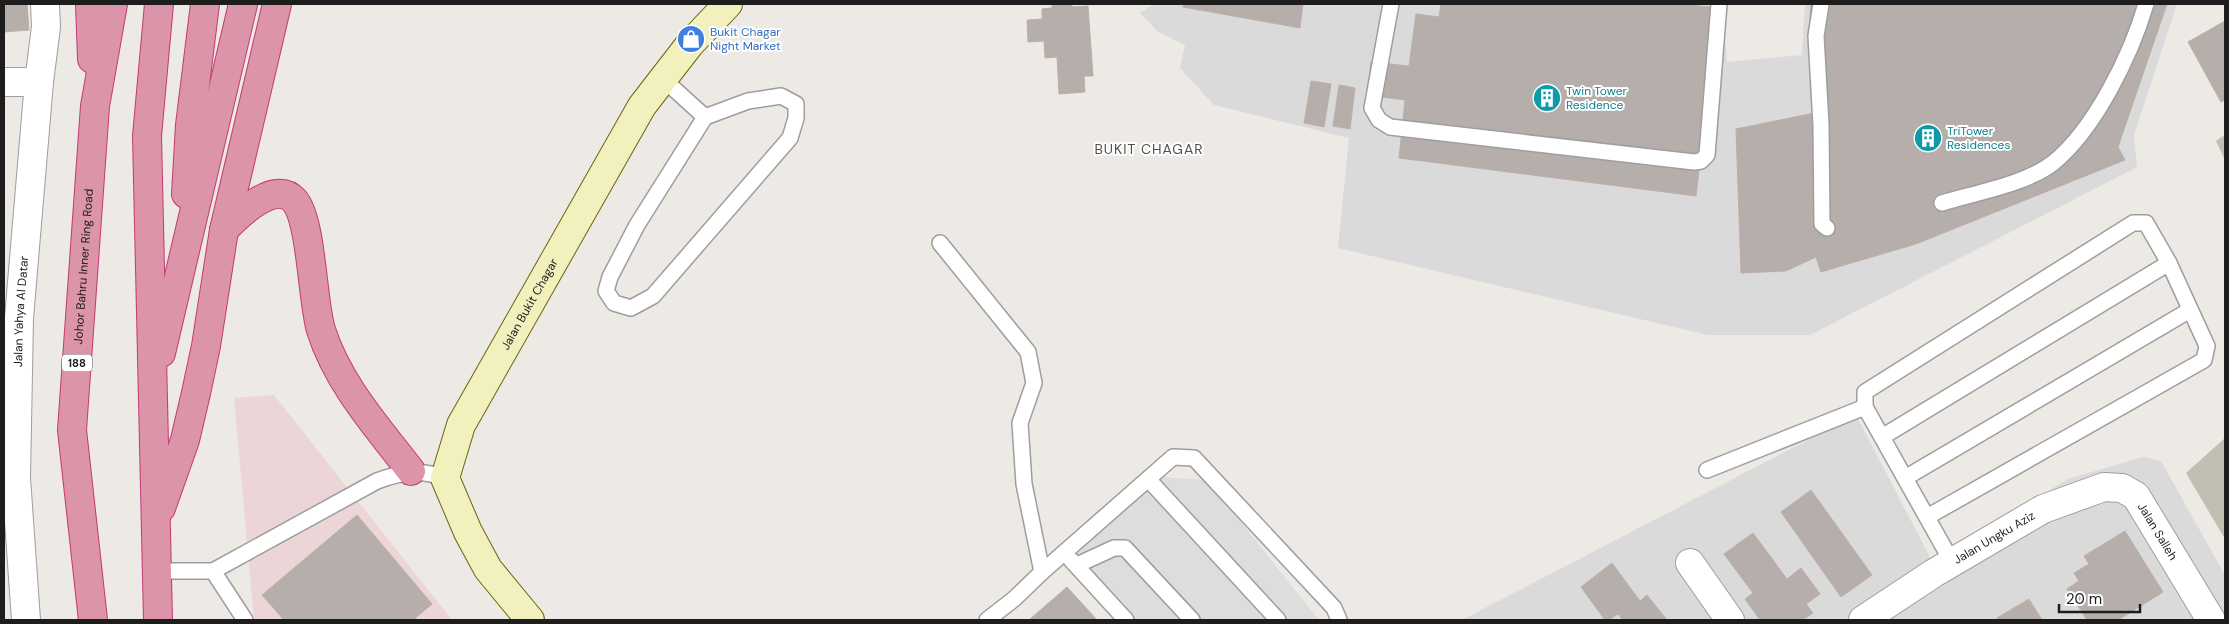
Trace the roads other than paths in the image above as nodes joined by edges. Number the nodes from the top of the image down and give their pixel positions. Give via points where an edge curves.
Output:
1 (45, 4) edge
2 (90, 4) edge
3 (114, 4) edge
4 (158, 4) edge
5 (205, 4) edge
6 (244, 4) edge
7 (277, 4) edge
8 (728, 4) edge
9 (1391, 4) edge
10 (1719, 4) edge
11 (1821, 4) edge
12 (2146, 4) edge
13 (662, 78) junction
14 (4, 82) edge
15 (39, 82) junction
16 (95, 106) junction
17 (705, 117) junction
18 (1942, 203) dead end
19 (1827, 228) dead end
20 (224, 230) junction
21 (940, 243) dead end
22 (2168, 263) junction
23 (182, 273) junction
24 (2190, 310) junction
25 (152, 386) junction
26 (1865, 407) junction
27 (1882, 436) junction
28 (1707, 470) dead end
29 (411, 471) junction
30 (445, 478) junction
31 (1905, 478) junction
32 (1148, 479) junction
33 (2136, 496) joint
34 (1927, 517) junction
35 (154, 528) junction
36 (1064, 551) junction
37 (1952, 562) junction
38 (1690, 563) dead end
39 (1077, 565) junction
40 (157, 571) junction
41 (214, 571) junction
42 (1042, 572) junction
43 (528, 619) edge
44 (26, 620) edge
45 (93, 620) edge
46 (158, 620) edge
47 (245, 620) edge
48 (987, 620) edge
49 (1126, 620) edge
50 (1192, 620) edge
51 (1278, 620) edge
52 (1339, 620) edge
53 (1730, 620) edge
54 (1863, 620) edge
55 (2210, 620) edge

1 - 15 street, Jalan Yahya Al Datar via 46,27
2 - 16 highway
3 - 16 highway, Johor Bahru Inner Ring Road / 188
4 - 25 highway via 147,136
5 - 23 highway via 190,125
6 - 23 highway
7 - 20 highway
8 - 13 main road, Jalan Bukit Chagar
9 - 10 lane via 1372,108 1379,120 1390,127 1694,162 1701,161 1707,154
11 - 19 lane via 1816,36 1822,224
12 - 18 lane via 2128,52 2099,107 2077,138 2052,164 2015,183
13 - 17 lane
13 - 30 main road, Jalan Bukit Chagar via 642,106 466,416
14 - 15 street
15 - 44 street, Jalan Yahya Al Datar via 19,318 16,478
16 - 45 highway, Johor Bahru Inner Ring Road / 188 via 72,430
17 - 17 lane via 748,101 781,96 796,104 790,138 653,296 631,308 614,303 606,291 610,277 637,225
20 - 29 highway via 243,210 265,198 285,194 294,200 303,218 321,330 348,389
20 - 35 highway via 196,392 184,440
21 - 42 lane via 1028,352 1034,383 1020,432 1024,484
22 - 24 lane
22 - 26 lane via 2146,223 2132,223 1865,392
22 - 27 lane
23 - 25 highway
24 - 31 lane
24 - 34 lane via 2207,346 2204,360
25 - 35 highway
26 - 27 lane
26 - 28 lane
27 - 31 lane
29 - 30 lane via 429,472
29 - 41 lane via 377,481
30 - 43 main road via 488,569
31 - 34 lane
32 - 36 lane
32 - 51 lane
32 - 52 lane via 1174,457 1194,458 1334,608
33 - 37 street, Jalan Ungku Aziz via 2122,488 2104,487 2043,509
33 - 55 street, Jalan Salleh
34 - 37 lane
35 - 40 highway
36 - 39 lane
36 - 42 lane
37 - 54 street, Jalan Ungku Aziz
38 - 53 street
39 - 49 lane
39 - 50 lane via 1114,548 1125,548
40 - 41 lane
40 - 46 highway
41 - 47 lane
42 - 48 lane

